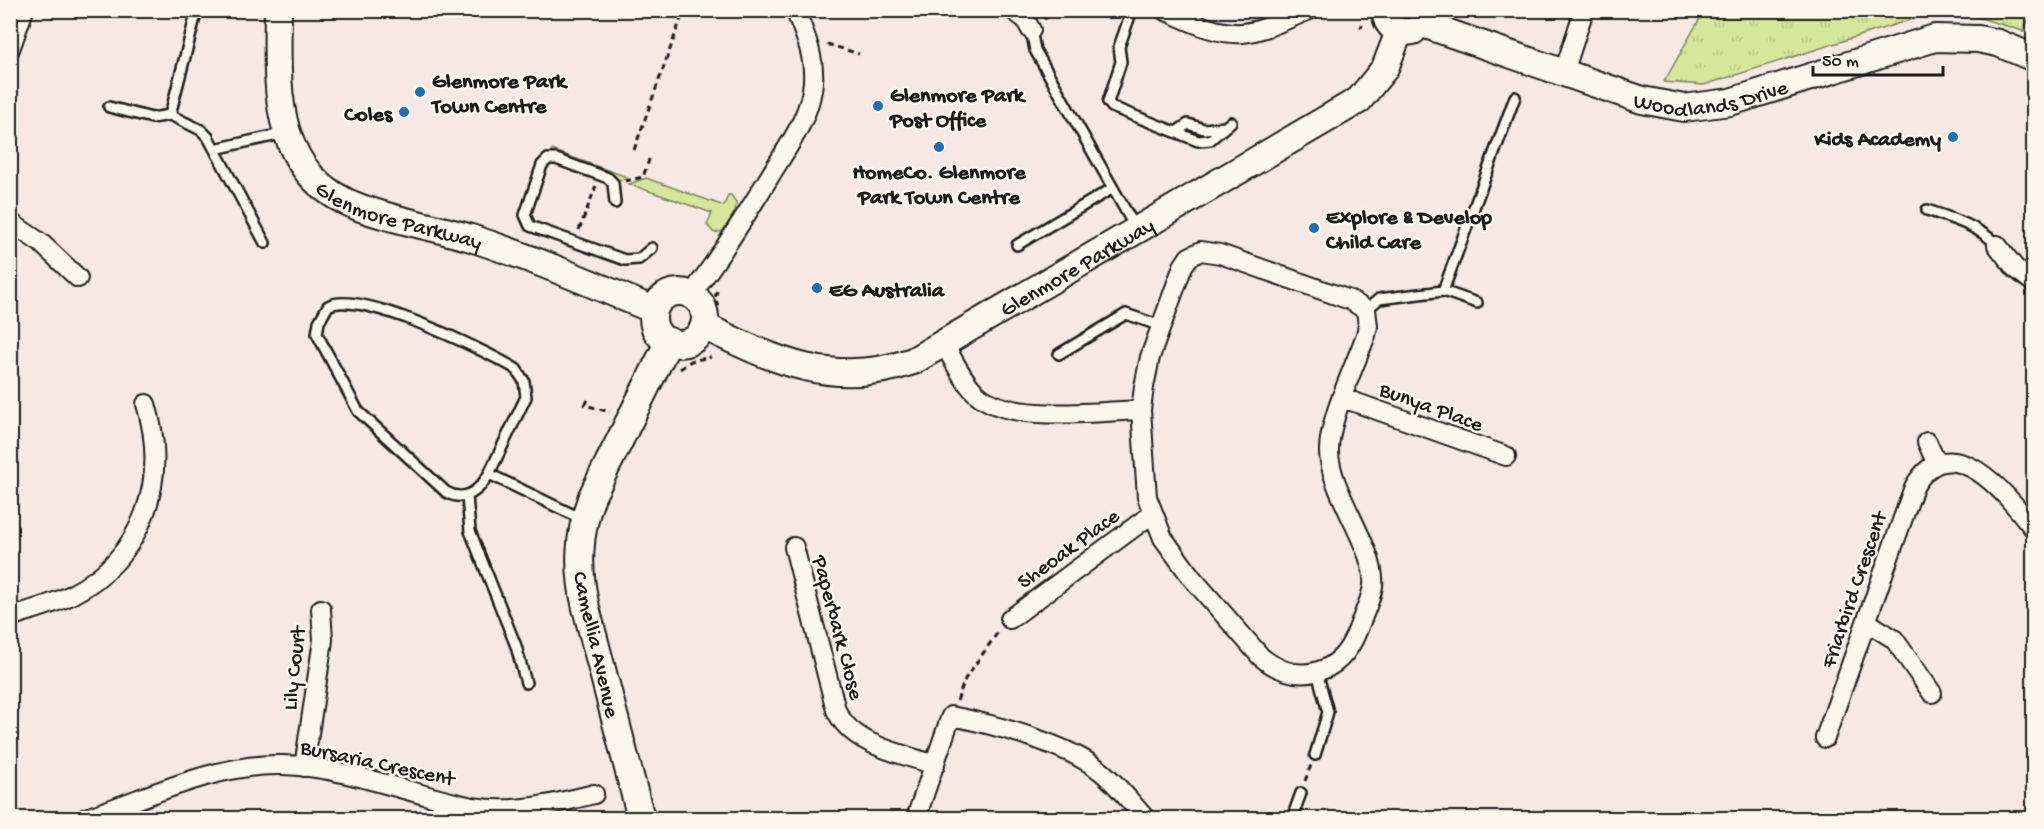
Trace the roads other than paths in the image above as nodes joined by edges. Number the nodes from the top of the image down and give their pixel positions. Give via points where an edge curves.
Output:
1 (197, 10) edge
2 (278, 10) edge
3 (795, 10) edge
4 (1012, 10) edge
5 (1132, 10) edge
6 (1164, 10) edge
7 (1310, 10) edge
8 (1385, 10) edge
9 (1584, 10) edge
10 (18, 18) edge
11 (1416, 22) edge
12 (1031, 30) joint
13 (10, 49) edge
14 (2034, 58) edge
15 (1564, 72) junction
16 (1515, 97) dead end
17 (109, 107) dead end
18 (170, 115) junction
19 (1228, 124) dead end
20 (286, 134) junction
21 (215, 149) junction
22 (1113, 188) junction
23 (615, 203) dead end
24 (1927, 210) dead end
25 (10, 222) edge
26 (1137, 231) junction
27 (265, 243) dead end
28 (1017, 245) dead end
29 (1997, 245) joint
30 (652, 248) dead end
31 (78, 278) dead end
32 (2034, 283) edge
33 (1443, 291) junction
34 (691, 295) junction
35 (1477, 303) dead end
36 (654, 310) junction
37 (1366, 310) junction
38 (713, 320) junction
39 (1161, 326) junction
40 (669, 341) junction
41 (944, 344) junction
42 (1059, 354) dead end
43 (1343, 398) junction
44 (146, 404) dead end
45 (1141, 410) junction
46 (1927, 442) dead end
47 (1506, 456) dead end
48 (1937, 464) junction
49 (489, 474) junction
50 (467, 496) junction
51 (1152, 514) junction
52 (584, 520) junction
53 (2034, 529) edge
54 (794, 547) dead end
55 (321, 609) dead end
56 (10, 617) edge
57 (1010, 619) road end
58 (1867, 622) junction
59 (1317, 672) junction
60 (526, 683) dead end
61 (1932, 693) dead end
62 (1825, 738) dead end
63 (1315, 755) road end
64 (935, 765) junction
65 (304, 767) junction
66 (1301, 793) road end
67 (594, 794) dead end
68 (473, 813) edge
69 (86, 819) edge
70 (641, 819) edge
71 (916, 819) edge
72 (1145, 819) edge
73 (1292, 819) edge

1 - 18 lane
2 - 20 main road, Glenmore Parkway via 278,89
3 - 34 street via 808,42 813,69 806,111 725,248
4 - 12 street via 1025,19
5 - 19 lane via 1119,47 1121,62 1108,102 1112,107 1198,141 1210,140
6 - 7 street via 1212,28 1242,33
8 - 11 main road via 1389,24
9 - 15 street
10 - 13 street
11 - 15 main road, Woodlands Drive
11 - 26 main road, Glenmore Parkway via 1359,100
12 - 22 lane via 1035,50
14 - 15 main road, Woodlands Drive via 1998,43 1935,38 1730,102 1684,108 1642,100
16 - 33 lane
17 - 18 lane via 152,118
18 - 21 lane via 205,133
20 - 21 lane
20 - 36 main road, Glenmore Parkway via 304,168 348,203 473,239
21 - 27 lane
22 - 26 lane
22 - 28 lane
23 - 30 lane via 608,178 548,159 542,165 525,215 530,226 625,260 639,259
24 - 29 lane via 1978,230
25 - 31 street via 41,243
26 - 41 main road, Glenmore Parkway
29 - 32 street
33 - 35 lane
33 - 37 lane via 1379,299
34 - 36 main road via 679,291 666,296
34 - 38 main road
36 - 40 main road via 654,326
37 - 39 street via 1350,300 1205,251 1185,261
37 - 43 street via 1366,335
38 - 40 main road via 693,340 684,344
38 - 41 main road, Glenmore Parkway via 790,364 840,373 873,372 901,365
39 - 42 lane via 1126,314
39 - 45 street via 1146,372
40 - 52 main road, Camellia Avenue via 592,496
41 - 45 street via 972,389 1004,409 1028,413
43 - 47 street, Bunya Place
43 - 59 street via 1332,429 1329,454 1338,487 1372,569 1373,585 1352,645 1337,661
44 - 56 street via 156,459 146,508 133,537 114,562 87,585 57,601
45 - 51 street via 1145,482
46 - 48 street
48 - 53 street via 1954,462 1981,473 2012,501
48 - 58 street, Friarbird Crescent via 1914,487
49 - 50 lane via 480,489
49 - 50 lane via 526,397 524,381 516,369 410,318 343,302 328,306 317,334 354,405 446,492
49 - 52 lane
50 - 60 lane via 470,531 516,646
51 - 57 street, Sheoak Place
51 - 59 street via 1163,538 1192,578 1261,657 1288,672
52 - 70 main road, Camellia Avenue via 579,561 582,591
54 - 64 street, Paperbark Close via 836,710 844,725 861,738
55 - 65 street, Lily Court via 323,640
58 - 61 street via 1894,639
58 - 62 street, Friarbird Crescent
59 - 63 lane via 1329,712
64 - 71 street
64 - 72 street via 951,716 982,722 1078,756 1104,773
65 - 68 street, Bursaria Crescent
65 - 69 street, Bursaria Crescent via 236,769
66 - 73 lane
67 - 68 street, Bursaria Crescent via 522,809

